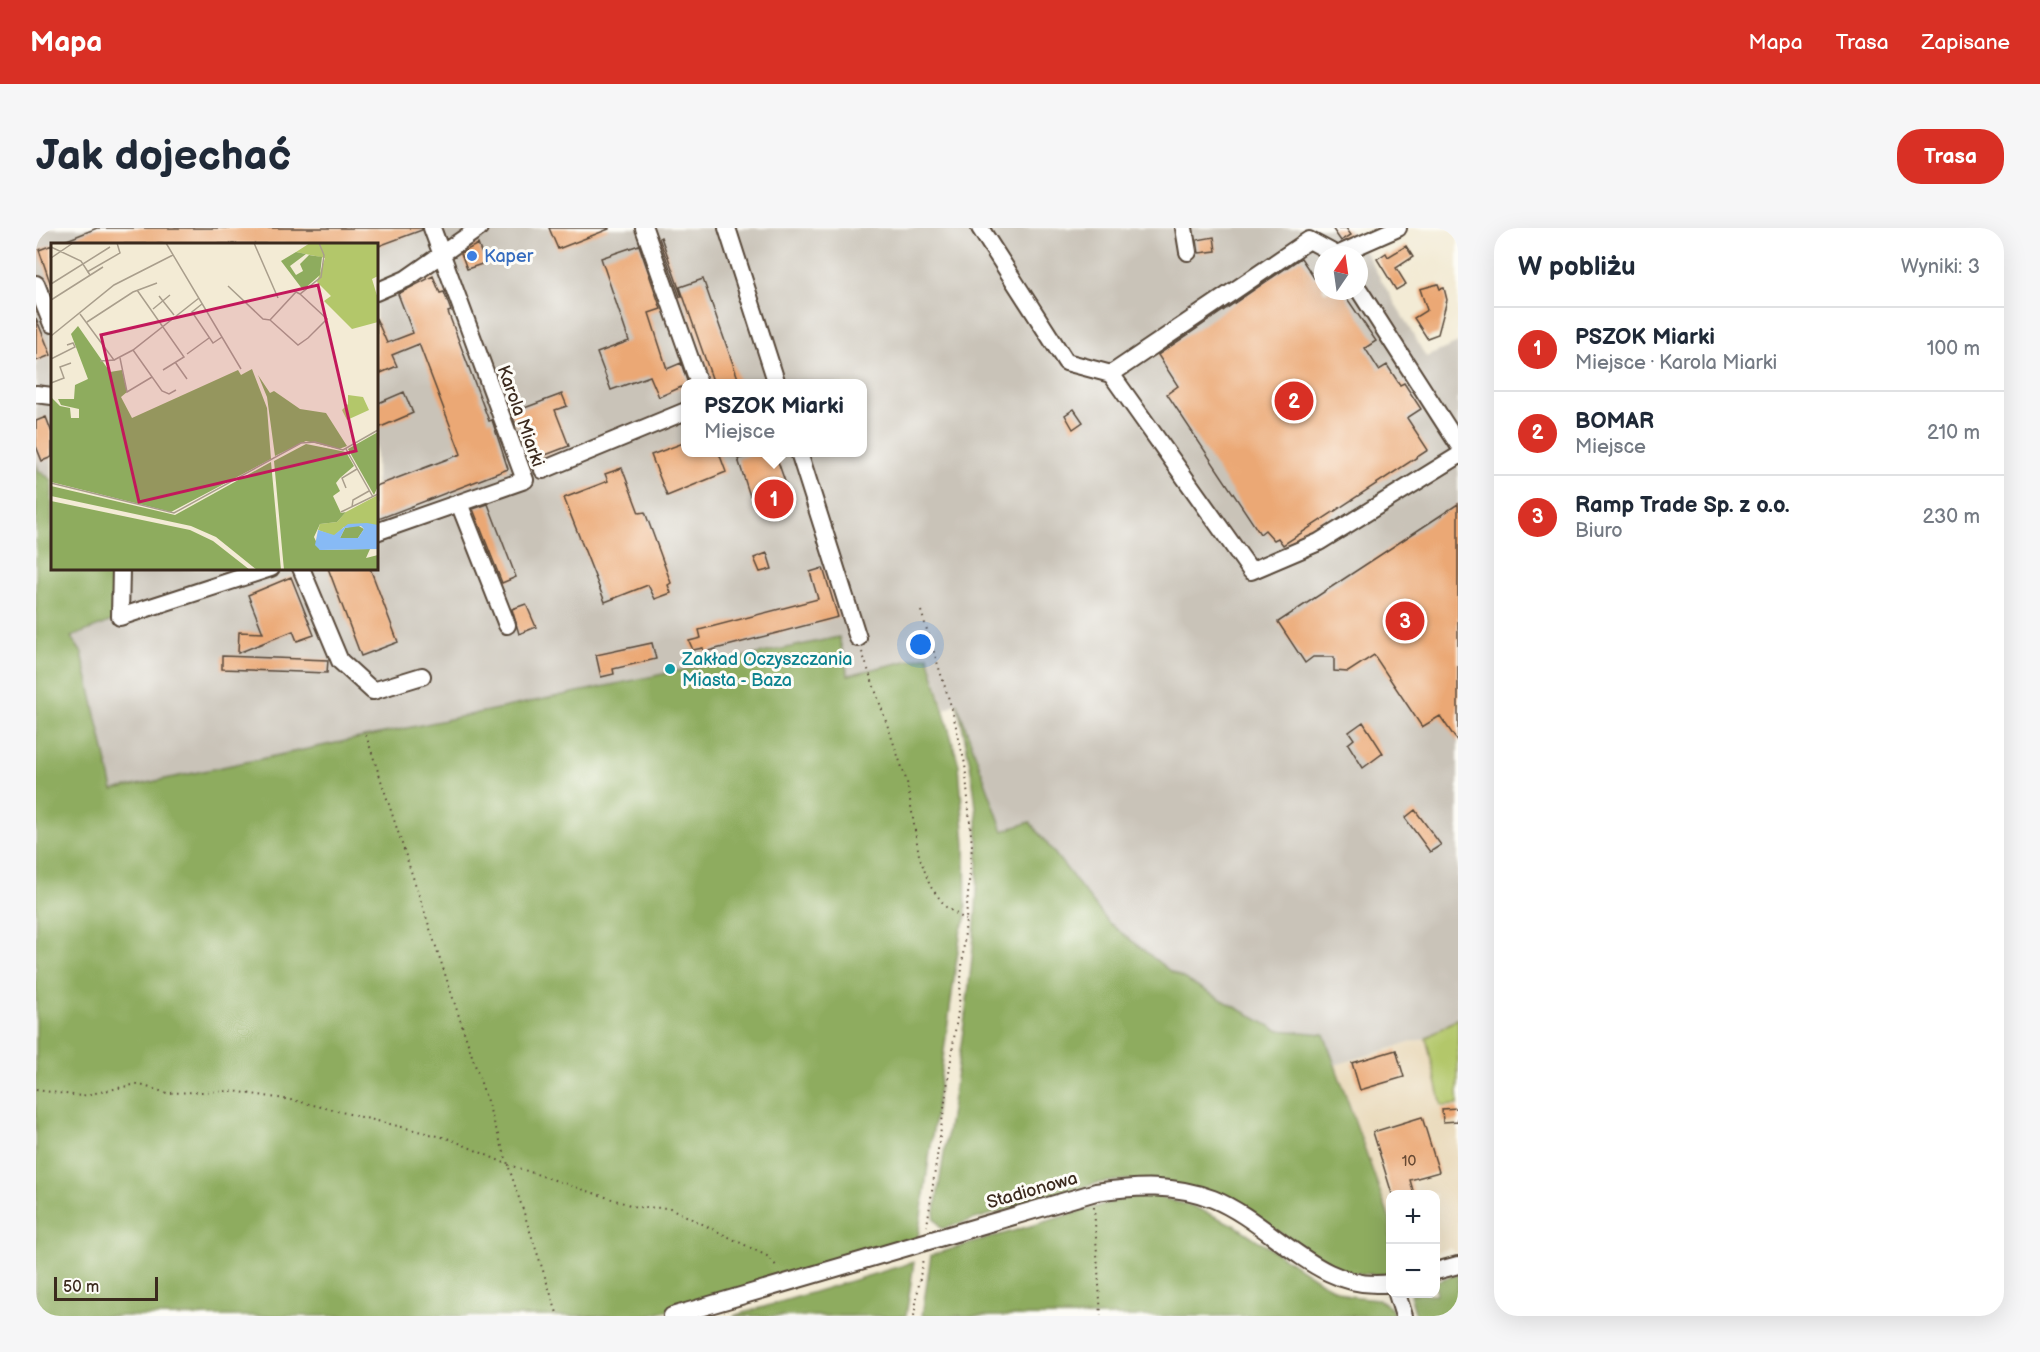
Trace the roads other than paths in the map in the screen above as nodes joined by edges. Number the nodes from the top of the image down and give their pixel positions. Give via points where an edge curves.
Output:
1 (432, 228) edge
2 (479, 228) edge
3 (644, 228) edge
4 (727, 228) edge
5 (980, 228) edge
6 (1184, 228) edge
7 (1398, 228) edge
8 (1320, 246) edge
9 (1357, 246) edge
10 (1188, 252) dead end
11 (440, 253) junction
12 (36, 284) edge
13 (378, 291) edge
14 (1365, 300) edge
15 (51, 322) edge
16 (1111, 374) junction
17 (697, 379) edge
18 (775, 379) edge
19 (36, 394) edge
20 (51, 396) edge
21 (681, 413) edge
22 (1458, 444) edge
23 (1458, 456) edge
24 (800, 457) edge
25 (543, 470) dead end
26 (459, 503) junction
27 (378, 531) edge
28 (121, 570) edge
29 (265, 570) edge
30 (302, 570) edge
31 (507, 625) dead end
32 (858, 638) road end
33 (422, 676) dead end
34 (1458, 1265) edge
35 (1440, 1270) edge
36 (1386, 1284) edge
37 (1399, 1298) edge
38 (672, 1316) edge
39 (1404, 1316) edge

1 - 11 street, Karola Miarki
2 - 11 street
3 - 17 street
4 - 18 street
5 - 16 street via 1066,362
6 - 10 street
7 - 9 street
8 - 16 street via 1309,240
11 - 13 street via 406,279
11 - 26 street, Karola Miarki via 525,480
12 - 15 street
14 - 22 street
16 - 23 street via 1251,571 1319,542
19 - 20 street
21 - 25 street, Karola Miarki
24 - 32 street
26 - 27 street, Karola Miarki
26 - 31 street
28 - 29 street via 120,617
30 - 33 street via 340,661 373,690
34 - 35 street
36 - 38 street, Stadionowa via 1341,1278 1326,1272 1215,1200 1156,1186 1096,1192
37 - 39 street

